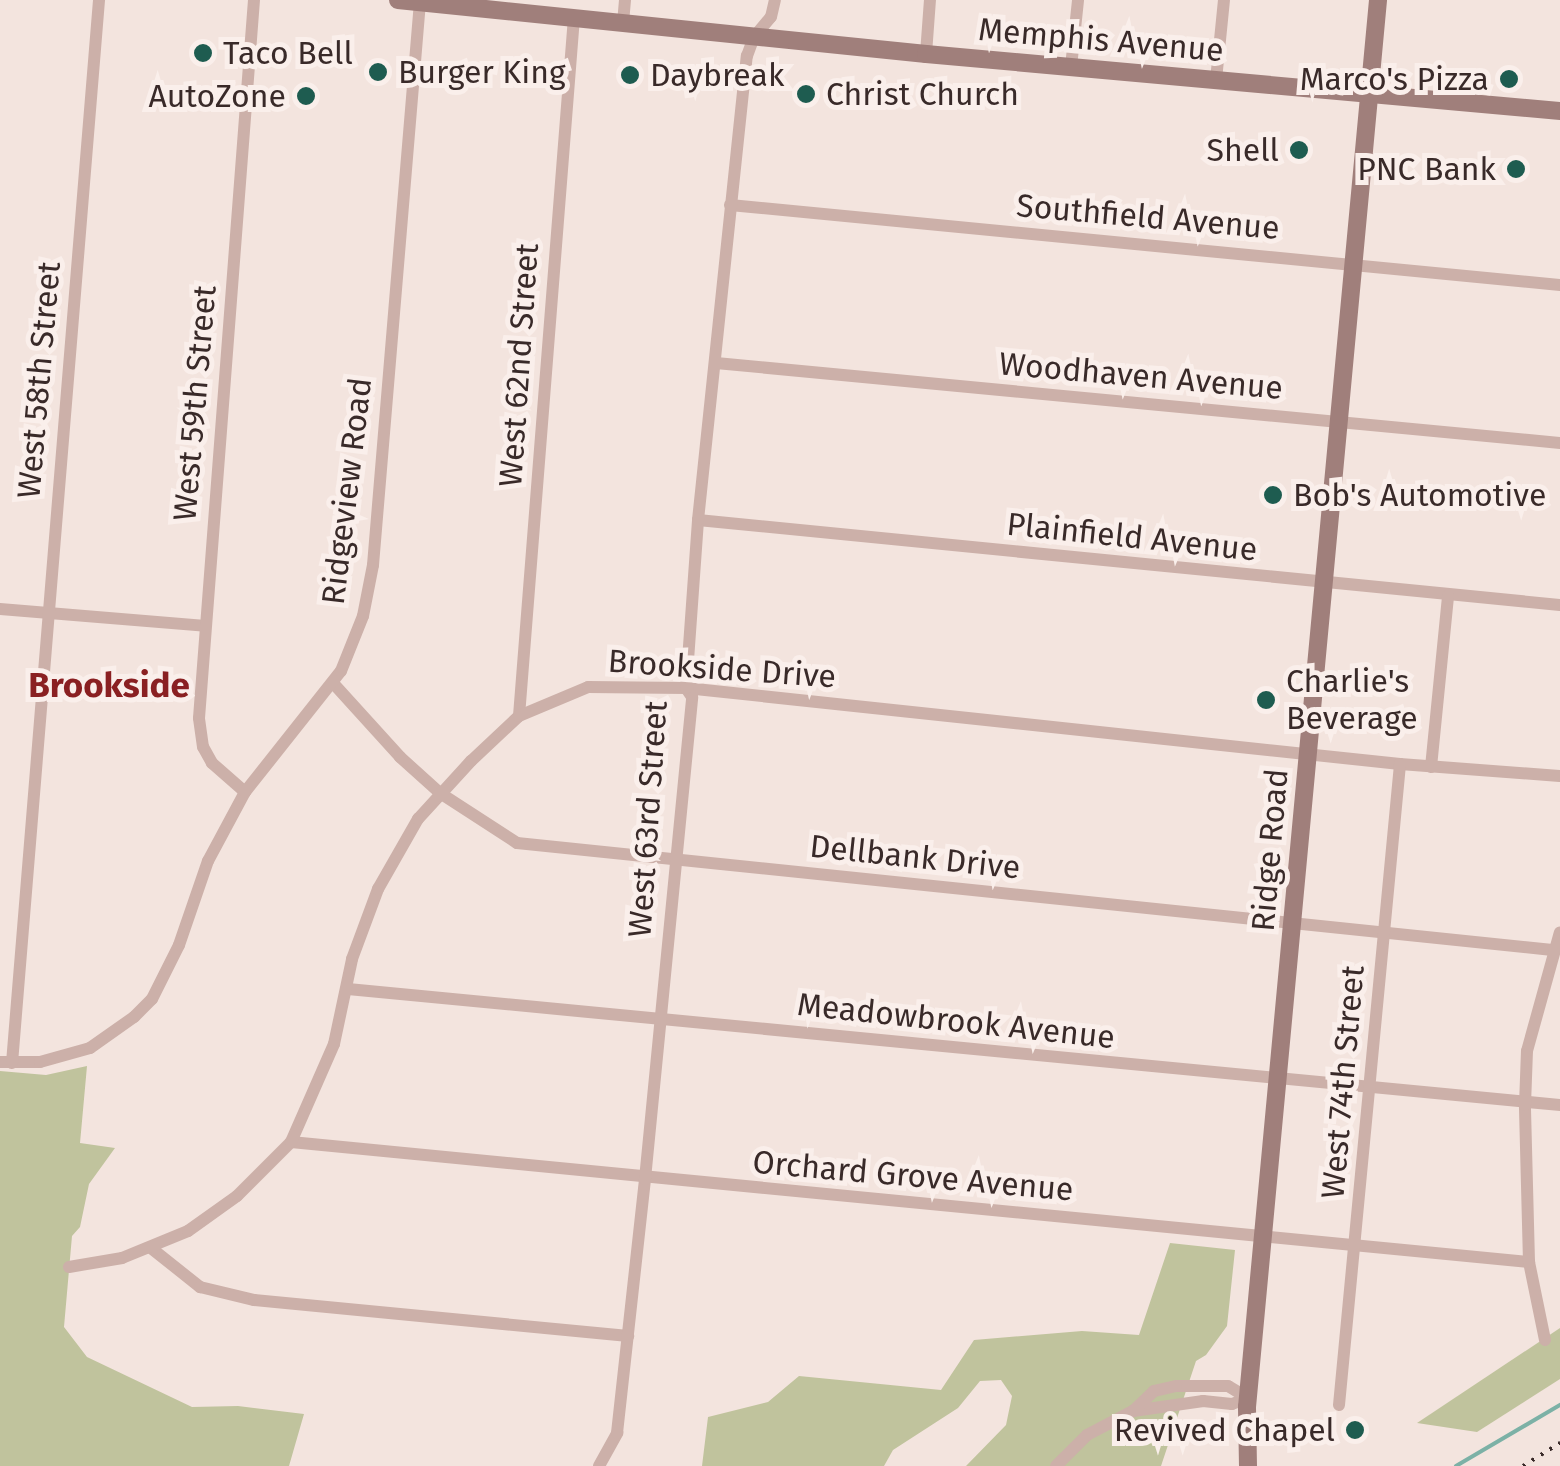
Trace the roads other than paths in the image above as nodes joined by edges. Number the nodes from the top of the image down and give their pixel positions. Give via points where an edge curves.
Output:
1 (98, 0) edge
2 (254, 0) edge
3 (398, 0) edge
4 (625, 0) edge
5 (776, 0) edge
6 (930, 0) edge
7 (1078, 0) edge
8 (1224, 0) edge
9 (1378, 0) edge
10 (420, 2) edge
11 (475, 4) edge
12 (574, 17) junction
13 (623, 23) junction
14 (754, 38) junction
15 (926, 54) junction
16 (1071, 67) junction
17 (1216, 80) junction
18 (1368, 93) junction
19 (1560, 111) edge
20 (730, 205) junction
21 (1353, 264) junction
22 (1560, 285) edge
23 (716, 364) junction
24 (1339, 422) junction
25 (1560, 443) edge
26 (698, 520) junction
27 (1325, 584) junction
28 (1448, 596) junction
29 (1560, 605) edge
30 (0, 609) edge
31 (48, 613) junction
32 (205, 626) junction
33 (333, 682) junction
34 (686, 688) junction
35 (519, 716) junction
36 (1308, 754) junction
37 (1400, 764) junction
38 (1431, 767) junction
39 (1560, 776) edge
40 (245, 792) junction
41 (440, 793) junction
42 (674, 861) junction
43 (1294, 921) junction
44 (1385, 931) junction
45 (1560, 932) edge
46 (1552, 950) junction
47 (348, 990) junction
48 (659, 1020) junction
49 (6, 1063) edge
50 (1280, 1080) junction
51 (1371, 1089) junction
52 (1525, 1105) junction
53 (1560, 1105) edge
54 (291, 1142) junction
55 (645, 1179) junction
56 (1264, 1237) junction
57 (1355, 1247) junction
58 (151, 1248) junction
59 (1529, 1262) junction
60 (69, 1267) dead end
61 (628, 1336) junction
62 (1545, 1340) dead end
63 (1248, 1398) junction
64 (1338, 1405) dead end
65 (600, 1466) edge
66 (1056, 1466) edge
67 (1248, 1466) edge

1 - 31 street, West 58th Street
2 - 32 street, West 59th Street
3 - 10 main road, Memphis Avenue
4 - 13 street
5 - 14 street, West 63rd Street via 772,17
6 - 15 street
7 - 16 street
8 - 17 street
9 - 18 main road, Ridge Road
10 - 11 main road, Memphis Avenue
10 - 33 street, Ridgeview Road via 373,566 362,616
11 - 12 main road, Memphis Avenue
12 - 13 main road, Memphis Avenue
12 - 35 street, West 62nd Street
13 - 14 main road, Memphis Avenue
14 - 15 main road, Memphis Avenue
14 - 20 street, West 63rd Street
15 - 16 main road, Memphis Avenue
16 - 17 main road, Memphis Avenue
17 - 18 main road, Memphis Avenue
18 - 19 main road, Memphis Avenue
18 - 21 main road, Ridge Road
20 - 21 street, Southfield Avenue
20 - 23 street, West 63rd Street
21 - 22 street, Southfield Avenue
21 - 24 main road, Ridge Road
23 - 24 street, Woodhaven Avenue
23 - 26 street, West 63rd Street
24 - 25 street, Woodhaven Avenue
24 - 27 main road, Ridge Road
26 - 27 street, Plainfield Avenue
26 - 34 street, West 63rd Street
27 - 28 street, Plainfield Avenue
27 - 36 main road, Ridge Road
28 - 29 street, Plainfield Avenue
28 - 38 street
30 - 31 street
31 - 32 street
31 - 49 street, West 58th Street
32 - 40 street, West 59th Street via 198,718 204,748 223,776
33 - 40 street, Ridgeview Road
33 - 41 street, Dellbank Drive
34 - 35 street, Brookside Drive via 588,687
34 - 36 street, Brookside Drive
34 - 42 street, West 63rd Street via 692,698
35 - 41 street, Brookside Drive
36 - 37 street, Brookside Drive
36 - 43 main road, Ridge Road
37 - 38 street, Brookside Drive
37 - 44 street, West 74th Street
38 - 39 street, Brookside Drive
40 - 49 street, Ridgeview Road via 208,861 179,946 152,999 90,1048 63,1058
41 - 42 street, Dellbank Drive via 517,842
41 - 47 street, Brookside Drive via 378,889
42 - 43 street, Dellbank Drive
42 - 48 street, West 63rd Street
43 - 44 street, Dellbank Drive
43 - 50 main road, Ridge Road
44 - 46 street, Dellbank Drive
44 - 51 street, West 74th Street
45 - 46 street
46 - 52 street via 1528,1051
47 - 48 street, Meadowbrook Avenue
47 - 54 street, Brookside Drive via 334,1044
48 - 50 street, Meadowbrook Avenue
48 - 55 street, West 63rd Street
50 - 51 street, Meadowbrook Avenue
50 - 56 main road, Ridge Road
51 - 52 street, Meadowbrook Avenue
51 - 57 street, West 74th Street
52 - 53 street, Meadowbrook Avenue
52 - 59 street
54 - 55 street, Orchard Grove Avenue
54 - 58 street, Brookside Drive via 216,1212
55 - 56 street, Orchard Grove Avenue
55 - 61 street, West 63rd Street
56 - 57 street, Orchard Grove Avenue
56 - 63 main road, Ridge Road
57 - 59 street, Orchard Grove Avenue
57 - 64 street, West 74th Street
58 - 60 street, Brookside Drive
58 - 61 street via 200,1287 254,1300
59 - 62 street
61 - 65 street, West 63rd Street via 616,1432
63 - 66 street via 1132,1411 1087,1435
63 - 67 main road, Ridge Road

